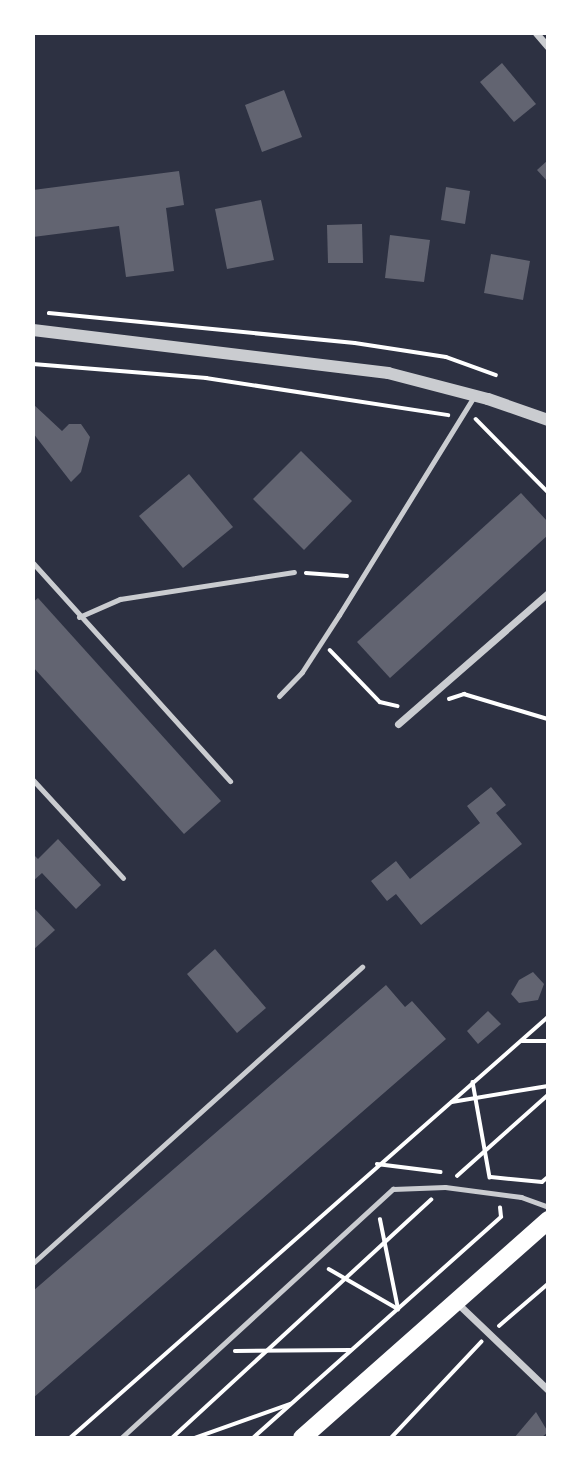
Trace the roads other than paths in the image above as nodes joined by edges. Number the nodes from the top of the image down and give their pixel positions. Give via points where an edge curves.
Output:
1 (536, 33) edge
2 (548, 47) edge
3 (33, 330) edge
4 (475, 395) junction
5 (548, 420) edge
6 (33, 563) edge
7 (294, 572) road end
8 (548, 593) edge
9 (79, 617) junction
10 (279, 696) dead end
11 (398, 724) dead end
12 (33, 779) edge
13 (230, 781) dead end
14 (123, 878) dead end
15 (362, 967) dead end
16 (548, 1207) edge
17 (548, 1220) edge
18 (33, 1263) edge
19 (456, 1301) junction
20 (548, 1390) edge
21 (121, 1438) edge
22 (302, 1438) edge

1 - 2 street
3 - 4 street via 387,373
4 - 5 street
4 - 10 lane via 302,672
6 - 9 lane
7 - 9 lane via 120,598
8 - 11 street
9 - 13 lane
12 - 14 lane
15 - 18 lane
16 - 21 lane via 521,1197 445,1187 393,1189
17 - 19 main road
19 - 20 street
19 - 22 main road

